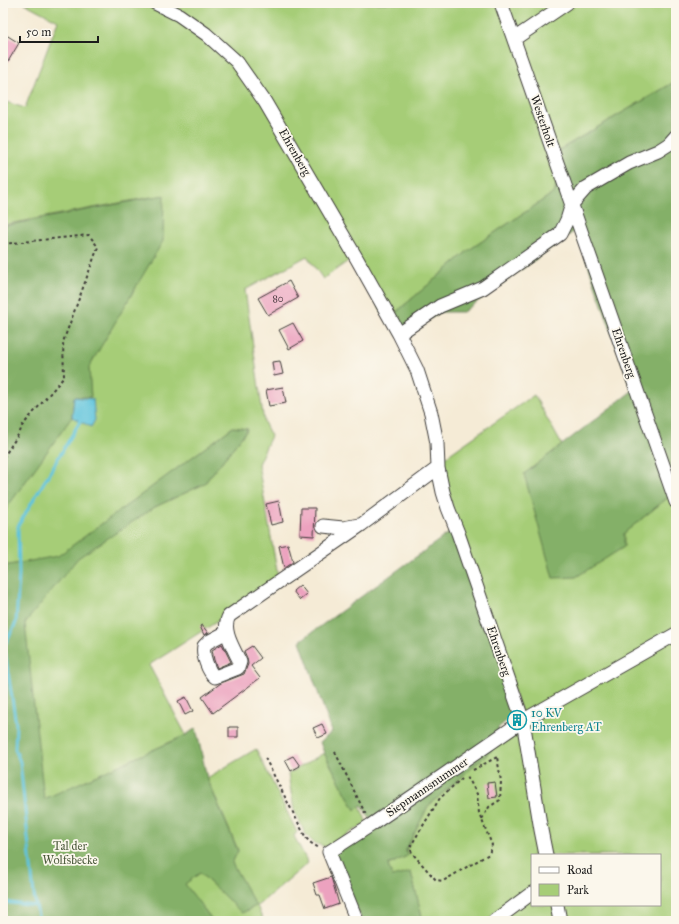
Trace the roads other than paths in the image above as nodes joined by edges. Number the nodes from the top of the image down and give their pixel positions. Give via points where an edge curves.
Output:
1 (155, 3) edge
2 (501, 3) edge
3 (567, 3) edge
4 (514, 39) junction
5 (676, 136) edge
6 (572, 204) junction
7 (399, 334) junction
8 (438, 468) junction
9 (676, 502) edge
10 (361, 525) junction
11 (323, 526) dead end
12 (227, 632) dead end
13 (676, 634) edge
14 (523, 721) junction
15 (546, 854) edge
16 (531, 894) edge
17 (557, 906) edge
18 (357, 921) edge
19 (494, 921) edge
20 (560, 921) edge

1 - 7 street, Ehrenberg via 206,34 237,62 265,102 358,259
2 - 4 street, Westerholt
3 - 4 street
4 - 6 street, Westerholt
5 - 6 street via 658,151 629,163 586,188
6 - 7 street via 560,234 483,288 440,306
6 - 9 street, Ehrenberg
7 - 8 street, Ehrenberg via 417,370 431,412 437,443
8 - 10 street
8 - 14 street, Ehrenberg via 448,508
10 - 11 street via 343,528
10 - 12 street via 229,616 226,620
13 - 14 street
14 - 15 street, Ehrenberg
14 - 18 street, Siepmannsnummer via 329,852
16 - 19 street
17 - 20 street

